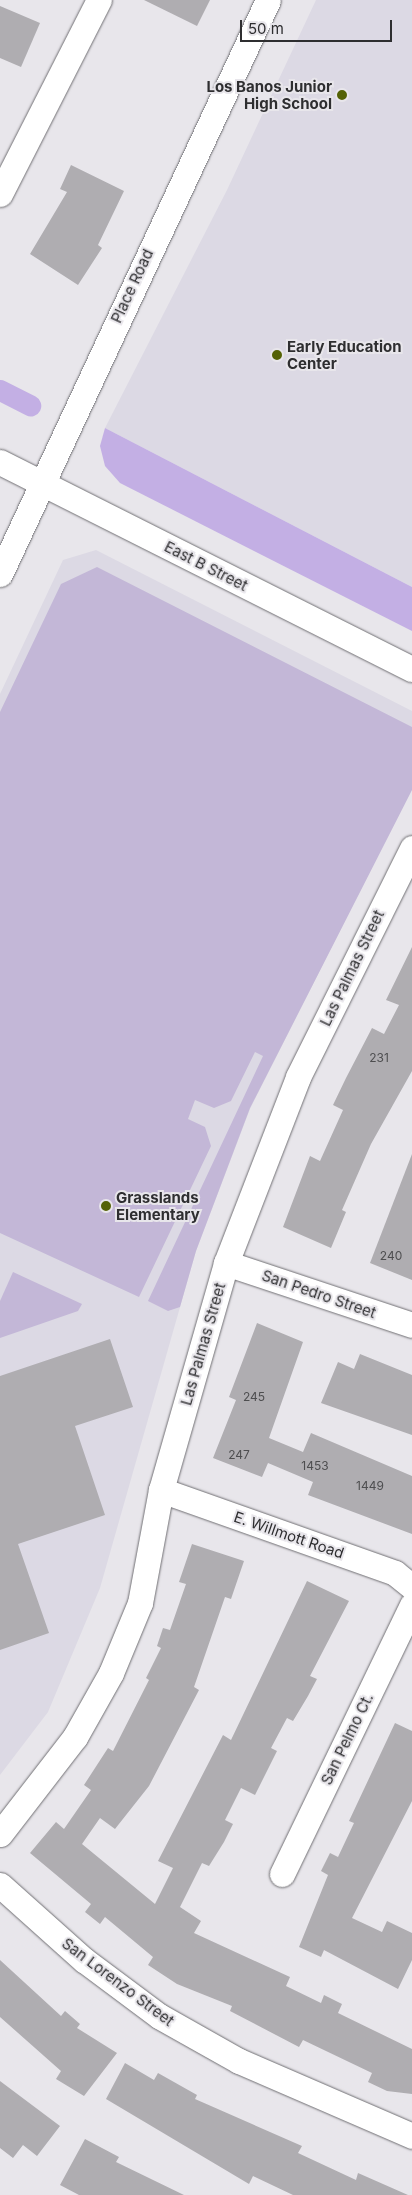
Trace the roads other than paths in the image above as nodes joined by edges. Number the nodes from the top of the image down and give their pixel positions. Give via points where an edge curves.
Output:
1 (268, 0) edge
2 (97, 1) edge
3 (0, 194) edge
4 (0, 462) edge
5 (43, 483) junction
6 (0, 574) edge
7 (412, 669) edge
8 (412, 848) edge
9 (226, 1263) junction
10 (412, 1325) edge
11 (161, 1490) junction
12 (412, 1587) edge
13 (412, 1605) edge
14 (0, 1834) edge
15 (282, 1874) dead end
16 (0, 1884) edge
17 (412, 2136) edge

1 - 5 street, Place Road
2 - 3 street
4 - 5 street, East B Street
5 - 6 street, Place Road
5 - 7 street, East B Street
8 - 9 street, Las Palmas Street via 298,1077
9 - 10 street, San Pedro Street
9 - 11 street, Las Palmas Street
11 - 12 street, E. Willmott Road via 395,1573
11 - 14 street, Las Palmas Street via 140,1603 111,1673 75,1737
13 - 15 street, San Pelmo Ct.
16 - 17 street, San Lorenzo Street via 84,1960 159,2016 239,2061

